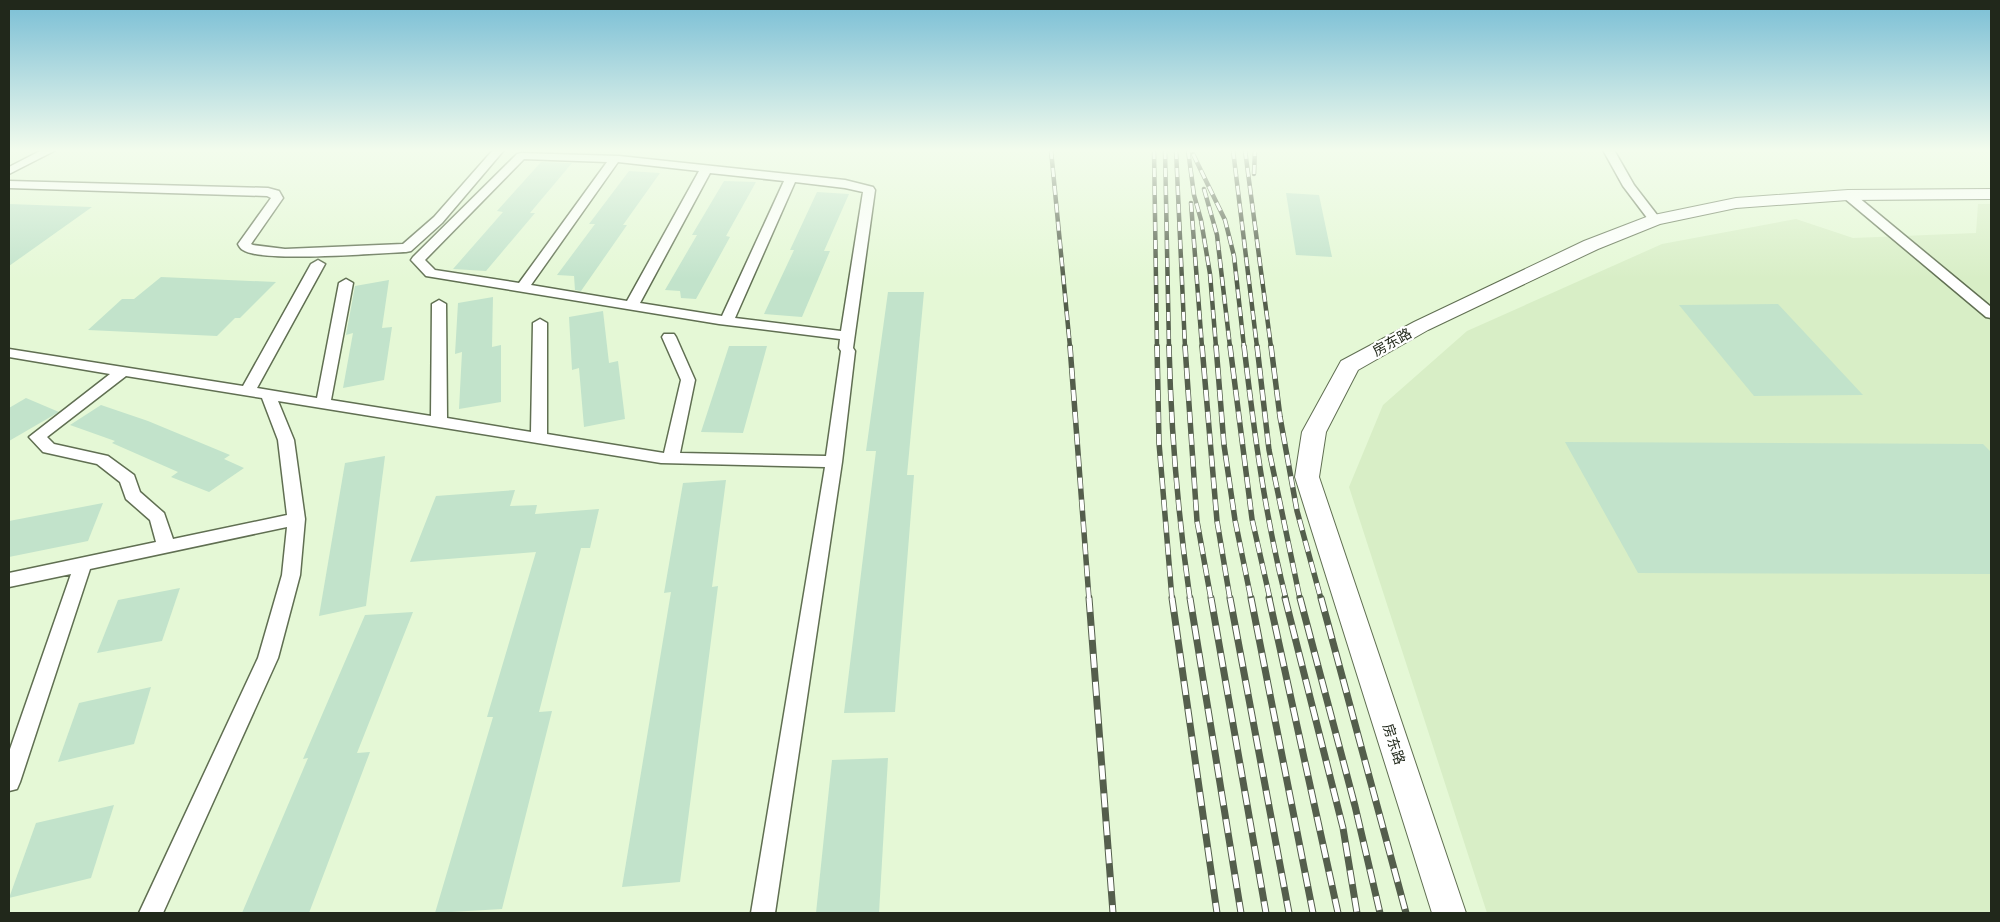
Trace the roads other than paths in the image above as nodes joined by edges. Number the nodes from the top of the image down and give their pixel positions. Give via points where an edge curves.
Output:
1 (272, 193) edge
2 (461, 193) edge
3 (484, 193) edge
4 (590, 193) edge
5 (693, 193) edge
6 (784, 193) edge
7 (869, 193) edge
8 (1634, 193) edge
9 (1991, 194) edge
10 (1848, 195) junction
11 (1655, 220) junction
12 (318, 264) dead end
13 (346, 283) dead end
14 (522, 288) junction
15 (438, 304) dead end
16 (631, 306) junction
17 (1991, 314) edge
18 (727, 321) junction
19 (540, 323) dead end
20 (847, 336) junction
21 (669, 337) dead end
22 (15, 354) edge
23 (9, 364) edge
24 (123, 371) junction
25 (248, 391) junction
26 (268, 394) junction
27 (323, 404) junction
28 (439, 422) junction
29 (539, 438) junction
30 (671, 458) junction
31 (834, 462) junction
32 (296, 519) junction
33 (166, 547) junction
34 (83, 564) junction
35 (9, 580) edge
36 (9, 782) edge
37 (152, 913) edge
38 (762, 913) edge
39 (1449, 913) edge

1 - 2 street via 277,198 244,244 259,251 285,253 406,248 438,220
3 - 14 street via 418,260 431,273
4 - 14 street
5 - 16 street
6 - 18 street
7 - 20 street
8 - 11 street
9 - 10 main road, 房东路
10 - 11 main road, 房东路 via 1736,203
10 - 17 street
11 - 39 main road, 房东路 via 1592,245 1496,290 1349,366 1314,432 1307,477
12 - 25 street
13 - 27 street
14 - 16 street
15 - 28 street
16 - 18 street
18 - 20 street
19 - 29 street
20 - 31 street via 848,351
21 - 30 street via 688,380
22 - 23 street
22 - 24 street
24 - 25 street
24 - 33 street via 37,437 49,448 102,460 128,480 132,496 158,517
25 - 26 street
26 - 27 street
26 - 32 street via 286,440
27 - 28 street
28 - 29 street
29 - 30 street
30 - 31 street
31 - 38 street
32 - 33 street
32 - 37 street via 291,575 268,658
33 - 34 street
34 - 35 street
34 - 36 street

